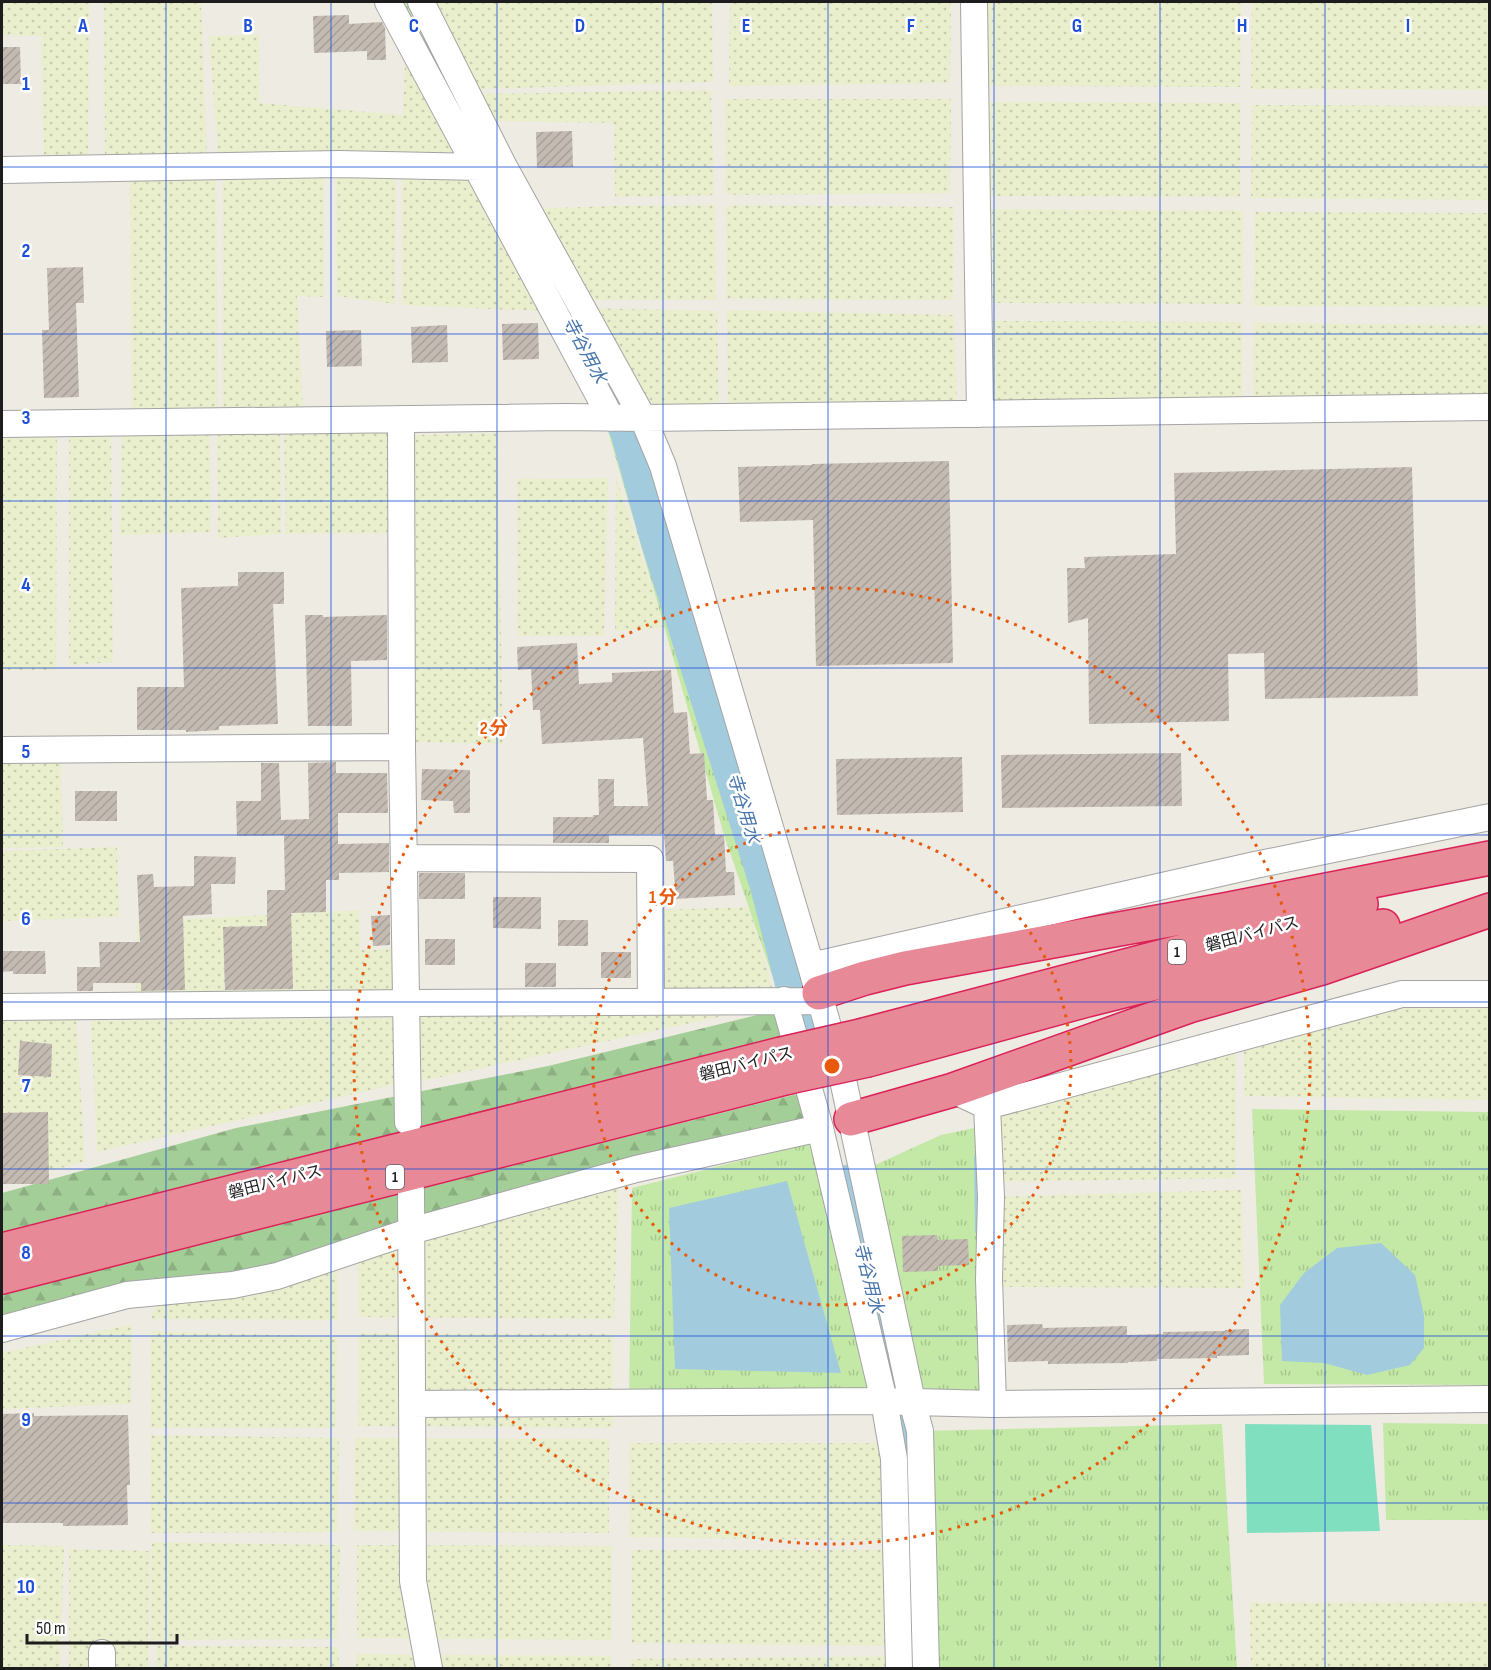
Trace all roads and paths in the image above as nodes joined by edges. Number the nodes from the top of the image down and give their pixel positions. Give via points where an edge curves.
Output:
1 (388, 2) edge
2 (421, 2) edge
3 (974, 2) edge
4 (490, 166) junction
5 (2, 170) edge
6 (1490, 407) edge
7 (980, 414) junction
8 (624, 418) junction
9 (401, 419) junction
10 (2, 424) edge
11 (402, 747) junction
12 (2, 750) edge
13 (1490, 817) edge
14 (404, 858) junction
15 (1490, 858) edge
16 (1490, 870) edge
17 (1490, 899) edge
18 (1490, 910) edge
19 (805, 994) junction
20 (1490, 994) edge
21 (651, 1001) junction
22 (406, 1003) junction
23 (2, 1007) edge
24 (866, 1047) junction
25 (785, 1065) junction
26 (953, 1090) junction
27 (987, 1106) junction
28 (851, 1119) junction
29 (408, 1122) dead end
30 (820, 1128) junction
31 (411, 1190) dead end
32 (411, 1231) junction
33 (2, 1250) edge
34 (2, 1277) edge
35 (2, 1329) edge
36 (1490, 1399) edge
37 (898, 1401) junction
38 (986, 1403) junction
39 (412, 1404) junction
40 (429, 1668) edge
41 (899, 1668) edge
42 (926, 1668) edge

1 - 4 street
2 - 4 street
3 - 7 street
4 - 5 street via 339,164
4 - 8 street
6 - 7 street
7 - 8 street
8 - 9 street
8 - 19 street via 663,466
9 - 10 street
9 - 11 street
11 - 12 street
11 - 14 street
13 - 19 street via 1255,865
14 - 21 street via 651,859
14 - 22 street
15 - 19 highway via 905,968
16 - 24 highway, 磐田バイパス / 1
17 - 24 highway, 磐田バイパス / 1 via 1098,997
18 - 26 highway via 1322,968 1189,1006
19 - 21 street
19 - 28 street via 843,1080
19 - 30 street
20 - 27 street via 1402,994
21 - 22 street
22 - 23 street
22 - 29 street
24 - 25 highway, 磐田バイパス / 1, bridge
25 - 33 highway, 磐田バイパス / 1
25 - 34 highway, 磐田バイパス / 1
26 - 27 street
26 - 28 highway
27 - 38 street via 991,1197
28 - 37 street
30 - 32 street via 636,1169
30 - 37 street
31 - 32 street
32 - 35 street via 277,1276 233,1285 128,1295
32 - 39 street
36 - 38 street
37 - 38 street
37 - 39 street
37 - 41 street via 894,1459
37 - 42 street via 920,1431
39 - 40 street via 412,1581

